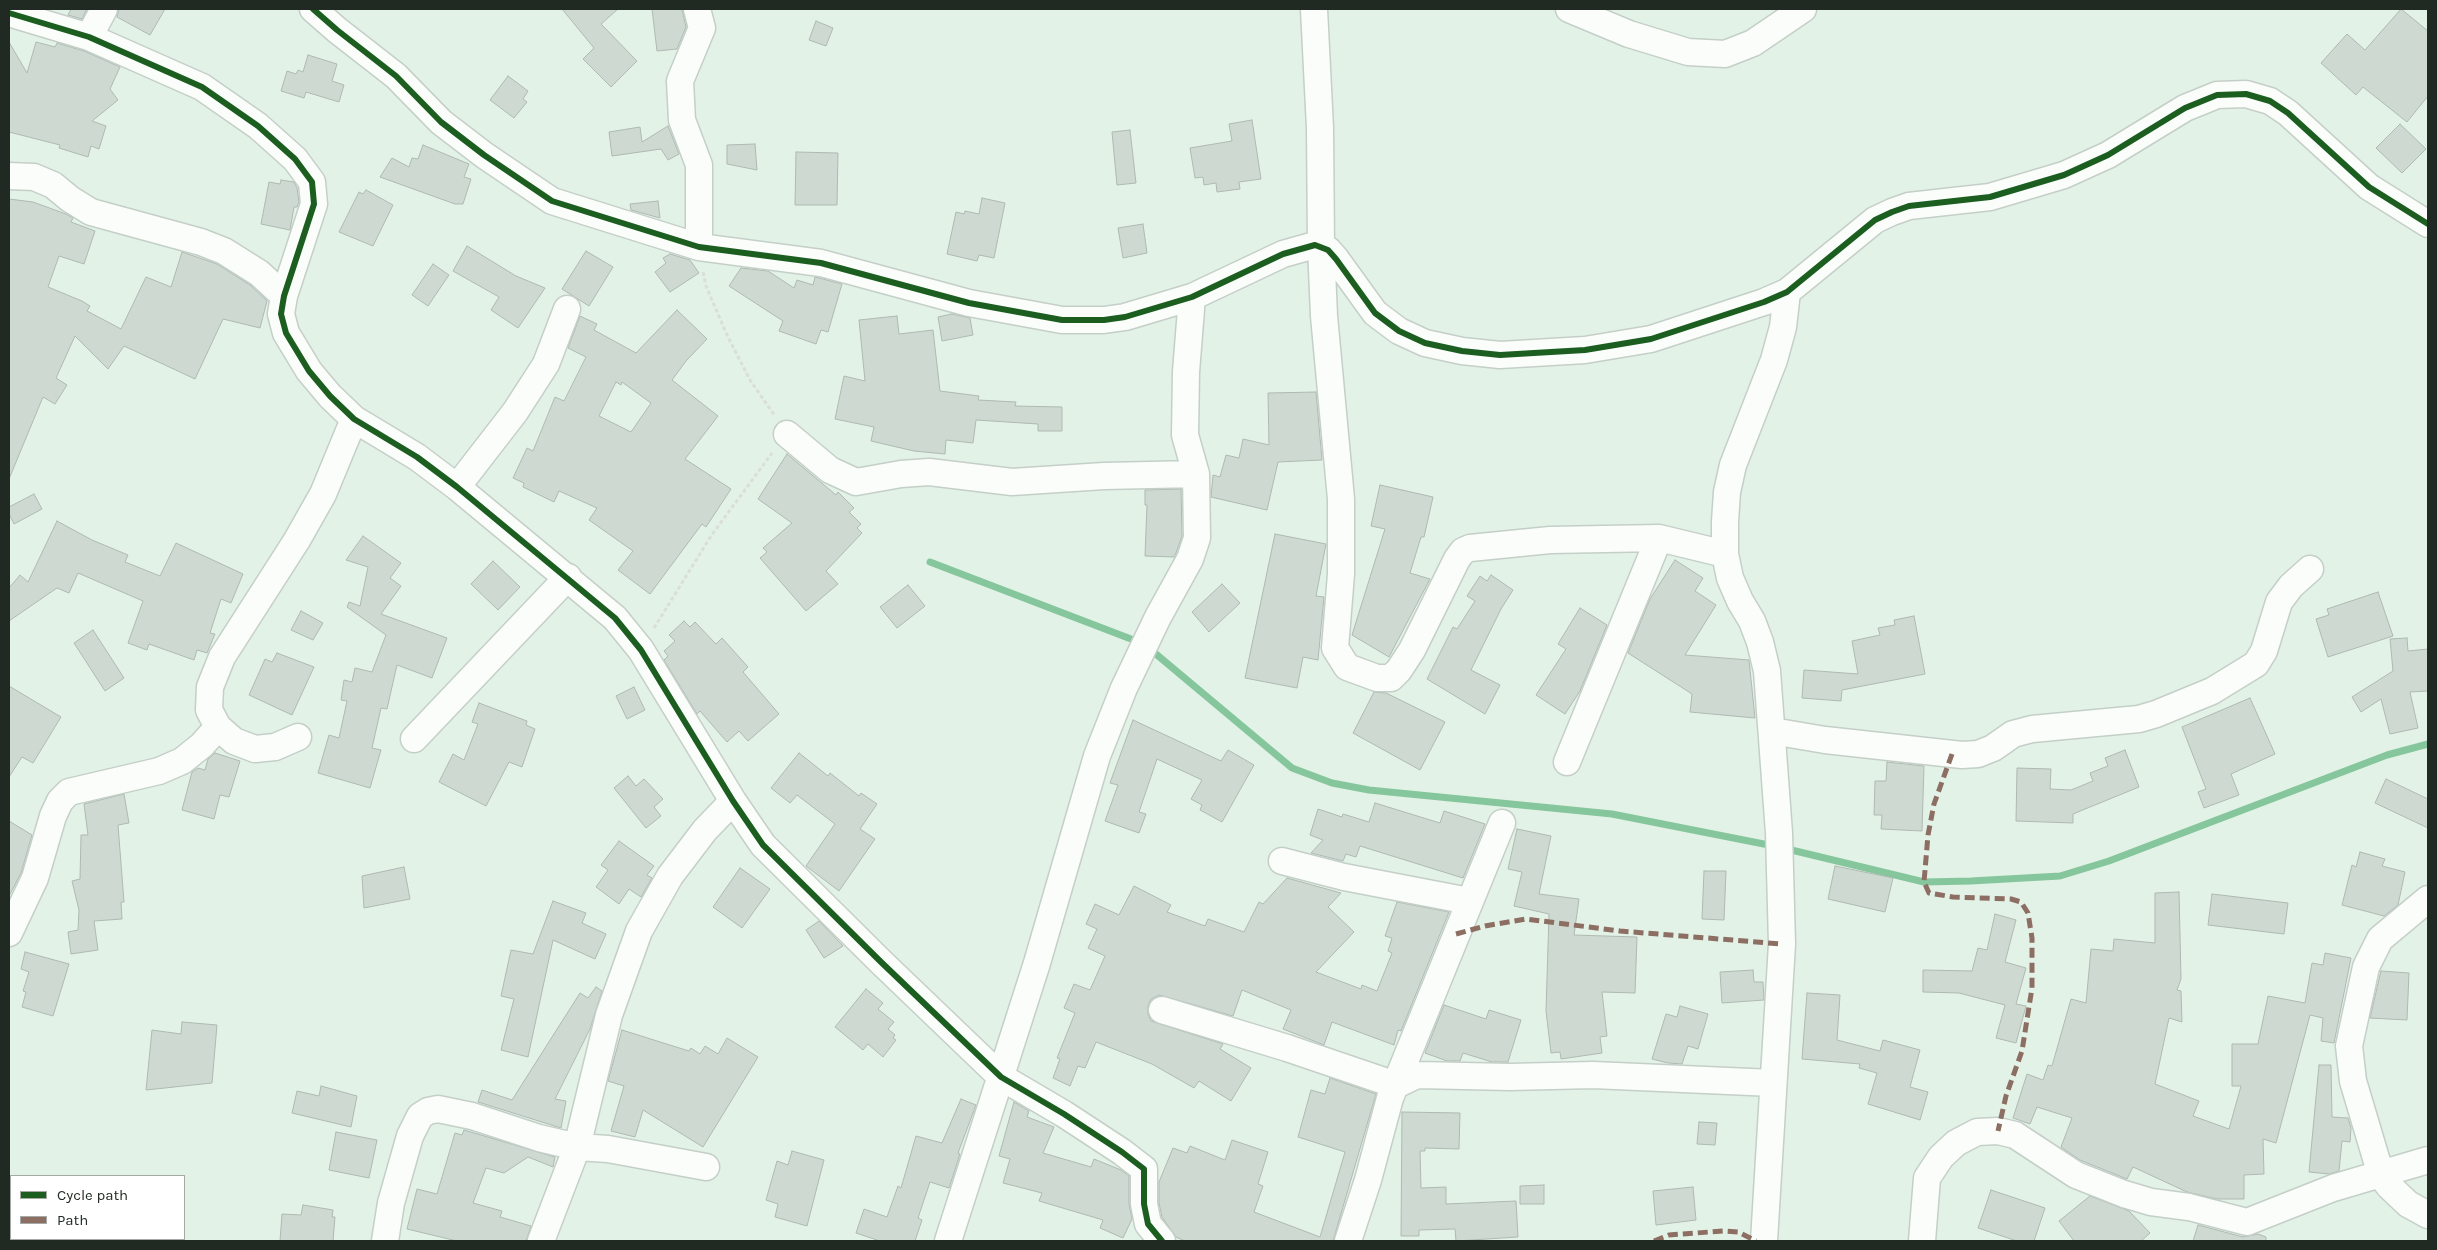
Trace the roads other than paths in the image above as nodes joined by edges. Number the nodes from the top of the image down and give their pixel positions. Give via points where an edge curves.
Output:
1 (104, 9) edge
2 (313, 9) edge
3 (697, 9) edge
4 (1314, 9) edge
5 (1570, 9) edge
6 (1802, 9) edge
7 (9, 13) edge
8 (89, 37) junction
9 (9, 176) edge
10 (2428, 224) edge
11 (1321, 246) junction
12 (699, 247) junction
13 (1787, 292) junction
14 (284, 296) junction
15 (1192, 297) junction
16 (567, 309) dead end
17 (354, 419) junction
18 (787, 434) road end
19 (1196, 474) junction
20 (457, 487) junction
21 (1659, 538) junction
22 (1725, 554) junction
23 (2310, 569) dead end
24 (568, 577) junction
25 (218, 727) junction
26 (1772, 731) junction
27 (298, 737) dead end
28 (414, 740) dead end
29 (1568, 762) dead end
30 (733, 801) junction
31 (1502, 822) dead end
32 (1282, 860) dead end
33 (2428, 900) edge
34 (1469, 901) junction
35 (9, 933) edge
36 (1162, 1010) dead end
37 (1001, 1077) junction
38 (1773, 1083) junction
39 (1396, 1085) junction
40 (577, 1147) junction
41 (2428, 1160) edge
42 (706, 1167) dead end
43 (2381, 1175) junction
44 (2428, 1215) edge
45 (2244, 1232) edge
46 (385, 1241) edge
47 (541, 1241) edge
48 (948, 1241) edge
49 (1162, 1241) edge
50 (1348, 1241) edge
51 (1764, 1241) edge
52 (1922, 1241) edge

1 - 8 street
2 - 12 street via 396,76 441,122 552,201
3 - 12 street via 702,28 680,82 682,120 699,166
4 - 11 street
5 - 6 street via 1630,34 1688,52 1725,54 1753,43
7 - 8 street
8 - 14 street via 202,87 258,126 295,159 312,182 314,204
9 - 14 street via 34,177 53,185 91,212 224,251 259,273
10 - 13 street via 2369,187 2288,113 2270,101 2246,94 2217,95 2185,108 2108,155 2064,176 1990,197 1924,204 1892,212 1875,220
11 - 13 street via 1336,259 1376,313 1399,331 1425,343 1500,355 1584,350 1652,339
11 - 15 street via 1307,246 1283,254
11 - 21 street via 1340,499 1341,574 1335,648 1347,667 1378,678 1391,678 1399,670 1463,551 1481,546 1550,540
12 - 15 street via 821,263 969,303 1062,320 1125,317
13 - 22 street via 1783,327 1774,360 1732,465 1727,492
14 - 17 street via 281,314 286,333 309,371
15 - 19 street via 1185,435
16 - 20 street via 546,364 515,412
17 - 20 street via 417,457
17 - 25 street via 323,494 222,657 210,687 209,710
18 - 19 street via 830,470 856,482 930,472 1012,482
19 - 37 street via 1197,538 1096,756
20 - 24 street
21 - 22 street
21 - 29 street
22 - 26 street via 1730,578 1760,642 1767,670
23 - 26 street via 2279,602 2264,651 2256,664 2212,691 2156,714 2139,719 2032,729 2013,734 1978,754 1962,755
24 - 28 street
24 - 30 street via 615,618 641,650
25 - 27 street via 234,741 255,749 276,748
25 - 35 street via 182,761 158,771 69,792 60,800 52,816 35,878
26 - 38 street via 1782,944
30 - 37 street via 763,845
30 - 40 street via 705,830 670,876 639,931 609,1015
31 - 34 street
32 - 34 street via 1344,878
33 - 43 street via 2380,939 2366,967 2349,1046 2356,1096
34 - 39 street
36 - 39 street
37 - 48 street
37 - 49 street via 1064,1114 1144,1169 1144,1204 1148,1224
38 - 39 street via 1593,1075 1417,1075
38 - 51 street
39 - 50 street
40 - 42 street via 608,1148
40 - 46 street via 472,1116 438,1109 428,1111 420,1116 410,1136 391,1203
40 - 47 street
41 - 43 street
43 - 44 street via 2408,1204
43 - 45 street via 2333,1188
45 - 52 street via 2189,1207 2151,1202 2076,1175 2015,1135 1998,1131 1977,1132 1956,1143 1941,1157 1928,1178 1922,1214

